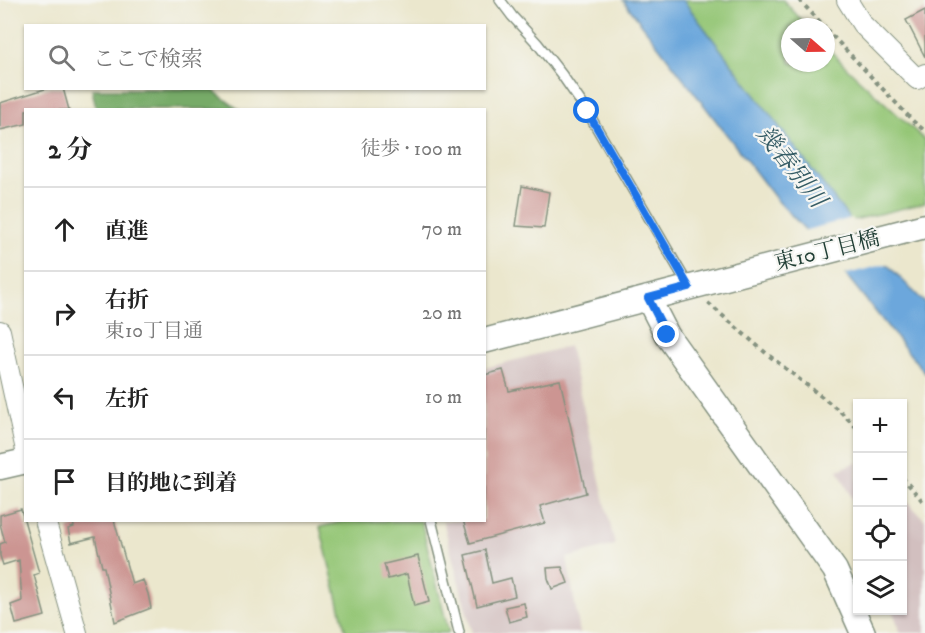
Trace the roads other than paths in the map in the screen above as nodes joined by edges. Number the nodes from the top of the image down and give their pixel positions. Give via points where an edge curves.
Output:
1 (500, 0) edge
2 (847, 0) edge
3 (925, 74) edge
4 (925, 226) edge
5 (689, 287) junction
6 (648, 298) junction
7 (0, 331) edge
8 (486, 340) edge
9 (24, 441) edge
10 (24, 461) edge
11 (0, 467) edge
12 (46, 522) edge
13 (432, 522) edge
14 (459, 632) edge
15 (77, 633) edge
16 (863, 633) edge

1 - 5 lane via 587,111
2 - 3 street via 862,24 917,79
4 - 5 street, 東10丁目橋
5 - 6 street, 東10丁目橋
6 - 8 street, 東10丁目橋
6 - 16 street via 667,335 835,570
7 - 9 street
10 - 11 street
12 - 15 street
13 - 14 lane

